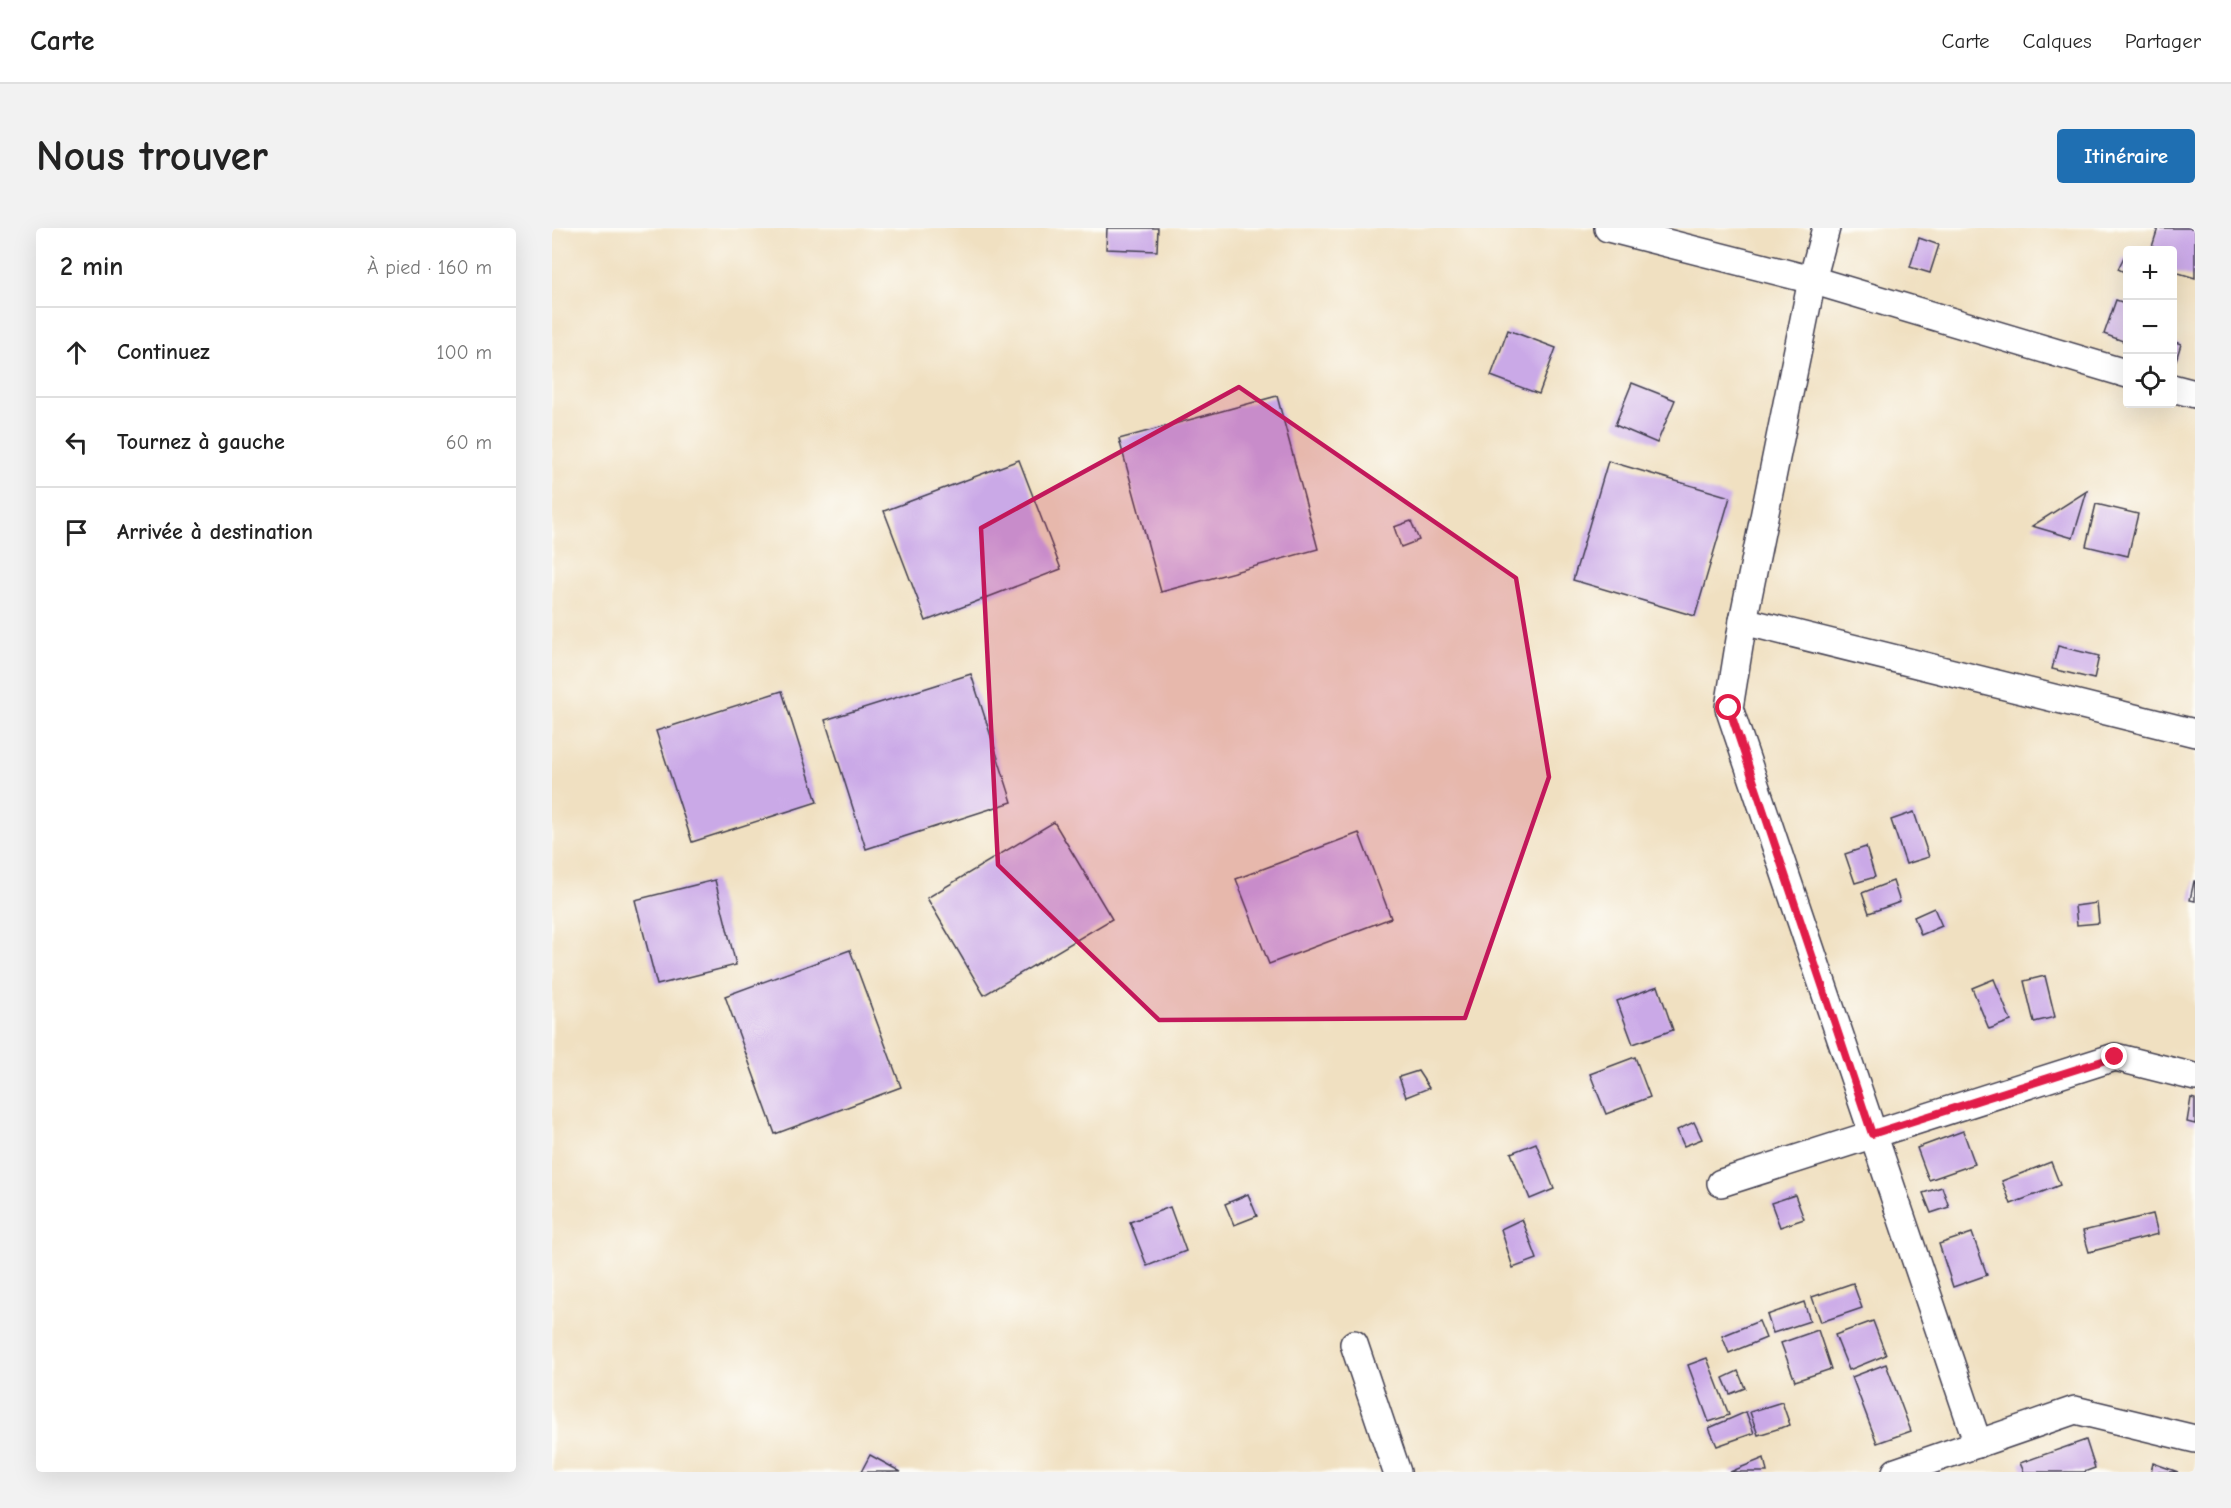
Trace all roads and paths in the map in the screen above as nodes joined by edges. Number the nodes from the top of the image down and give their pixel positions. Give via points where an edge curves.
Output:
1 (1608, 228) edge
2 (1826, 228) edge
3 (1812, 280) junction
4 (2123, 373) edge
5 (2177, 389) edge
6 (2195, 394) edge
7 (1743, 621) junction
8 (2195, 733) edge
9 (2195, 1077) edge
10 (1872, 1134) junction
11 (1721, 1183) dead end
12 (1354, 1344) dead end
13 (2195, 1439) edge
14 (1978, 1444) junction
15 (1397, 1472) edge
16 (1896, 1472) edge

1 - 3 street
2 - 3 street
3 - 4 street
3 - 7 street
5 - 6 street
7 - 8 street
7 - 10 street via 1729,708
9 - 10 street via 2115,1057
10 - 11 street
10 - 14 street
12 - 15 street
13 - 14 street via 2075,1410
14 - 16 street

